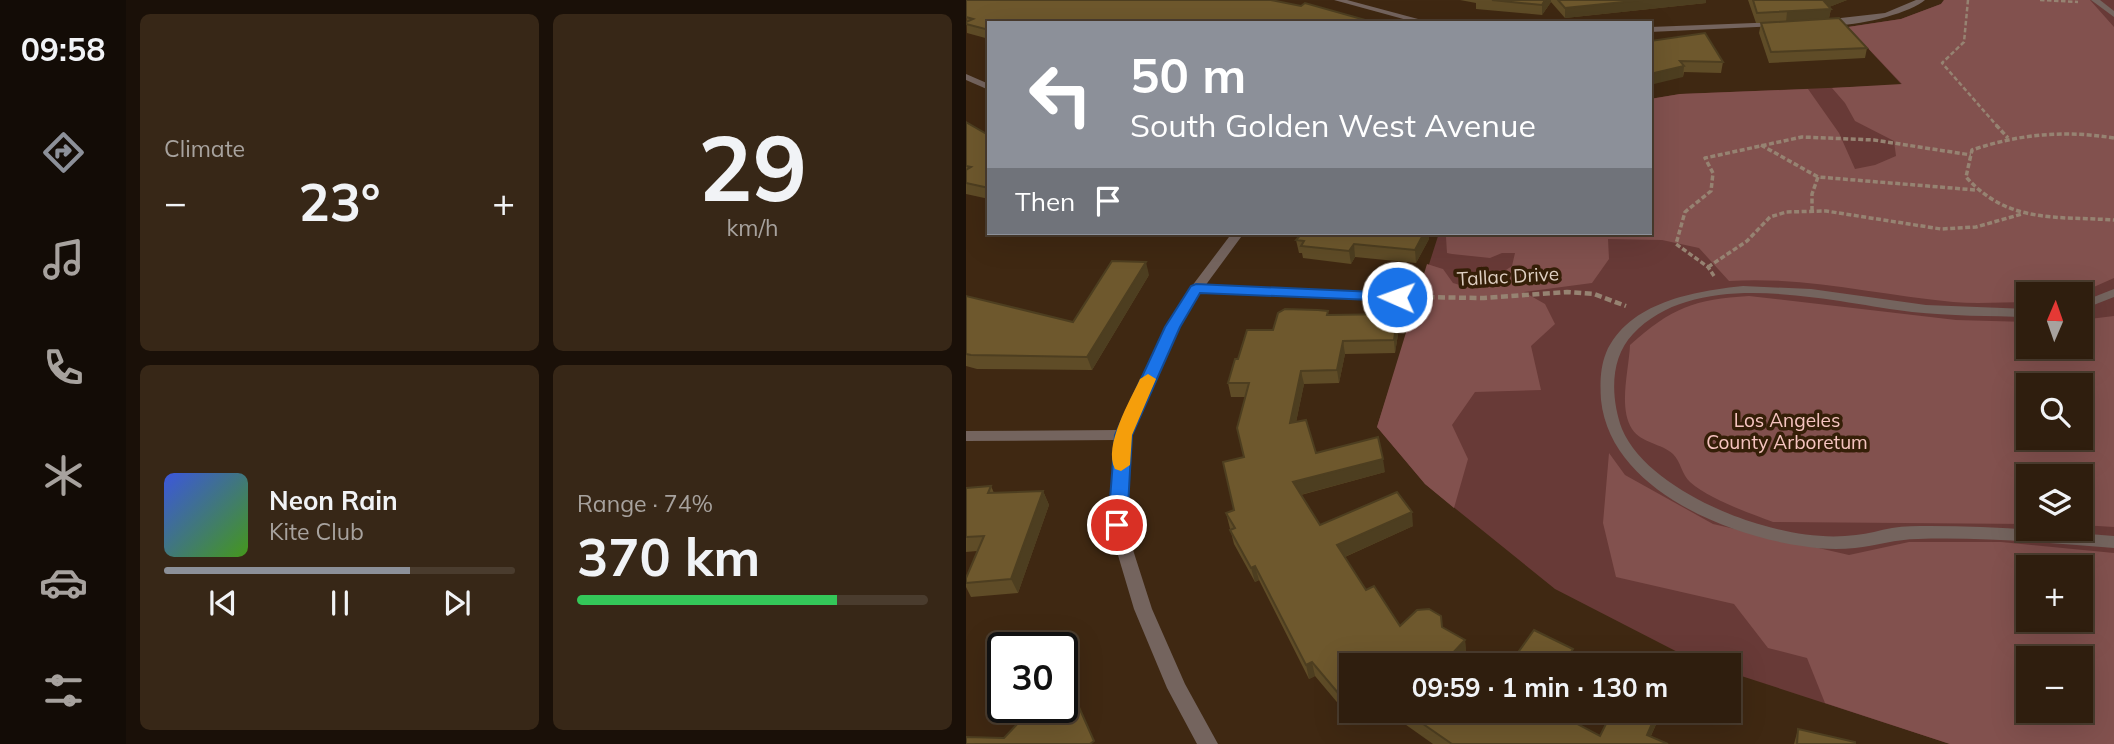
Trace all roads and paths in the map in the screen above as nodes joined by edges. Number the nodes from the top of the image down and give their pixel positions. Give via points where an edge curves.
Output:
1 (1338, 0) edge
2 (1921, 0) edge
3 (1968, 0) edge
4 (2040, 0) edge
5 (2098, 2) edge
6 (2114, 15) edge
7 (1421, 21) edge
8 (1817, 23) edge
9 (1791, 24) edge
10 (1652, 30) edge
11 (966, 76) edge
12 (987, 86) edge
13 (2008, 138) junction
14 (2114, 138) edge
15 (1761, 145) junction
16 (1971, 155) junction
17 (1818, 177) junction
18 (1977, 190) junction
19 (1812, 211) junction
20 (2022, 214) junction
21 (2114, 220) edge
22 (1236, 235) edge
23 (1707, 267) junction
24 (1196, 289) junction
25 (1725, 290) junction
26 (2114, 293) edge
27 (1397, 297) joint
28 (2093, 301) edge
29 (2016, 313) edge
30 (1650, 314) junction
31 (1123, 435) junction
32 (966, 436) edge
33 (2114, 542) edge
34 (1208, 744) edge

1 - 7 street
2 - 8 street via 1892,13
3 - 13 path via 1964,41 1942,63
4 - 5 path
5 - 6 street
9 - 10 street
11 - 12 street
13 - 14 path via 2054,132
13 - 16 path via 1972,150
15 - 16 path via 1802,137 1874,140
15 - 17 path
15 - 23 path via 1705,158 1713,173 1711,191 1685,208 1676,244
16 - 18 path via 1966,177
17 - 18 path
17 - 19 path
18 - 20 path
19 - 20 path via 1939,228 1972,228
19 - 23 path via 1768,218 1739,248
20 - 21 path
22 - 24 street
23 - 25 path
24 - 27 street
24 - 31 street via 1172,327
25 - 29 street via 1823,295 1944,311
25 - 30 street via 1678,299
26 - 28 street
27 - 30 path, Tallac Drive via 1484,298 1567,292 1594,294
30 - 33 street via 1630,326 1615,344 1607,397 1614,428 1630,456 1663,485 1699,507 1745,527 1798,539 1854,542 1899,533 1954,533
31 - 32 street
31 - 34 street via 1117,525 1143,609 1177,688

